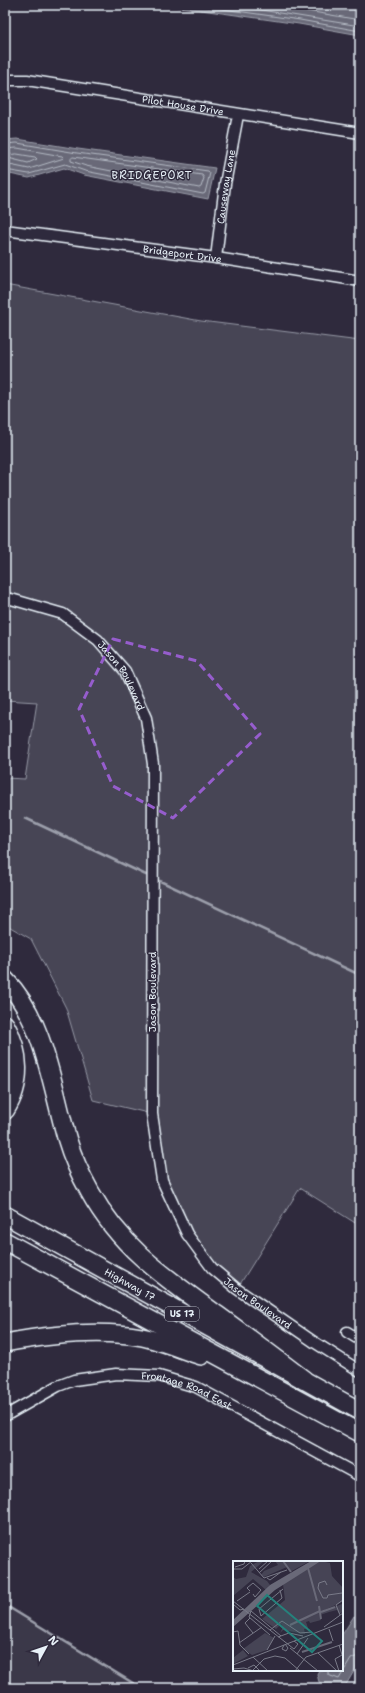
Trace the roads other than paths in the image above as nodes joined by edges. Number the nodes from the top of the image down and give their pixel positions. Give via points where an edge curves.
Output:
1 (5, 80) edge
2 (238, 115) junction
3 (360, 133) edge
4 (5, 230) edge
5 (216, 258) junction
6 (360, 281) edge
7 (5, 599) edge
8 (5, 980) edge
9 (5, 1025) edge
10 (5, 1110) edge
11 (5, 1215) edge
12 (5, 1241) edge
13 (347, 1332) dead end
14 (360, 1340) edge
15 (5, 1343) edge
16 (241, 1369) junction
17 (360, 1371) edge
18 (304, 1380) junction
19 (360, 1411) edge
20 (5, 1416) edge
21 (360, 1433) edge
22 (360, 1476) edge

1 - 2 street, Pilot House Drive via 35,82
2 - 3 street, Pilot House Drive
2 - 5 street, Causeway Lane via 225,184
4 - 5 street, Bridgeport Drive
5 - 6 street, Bridgeport Drive
7 - 17 street, Jason Boulevard via 63,614 98,640 125,670 146,718 153,764 152,1114 162,1180 187,1234 212,1268 237,1289
8 - 18 highway via 27,1011 38,1035 67,1140 90,1192 112,1226 136,1253 164,1278 258,1344
9 - 10 highway via 16,1053 18,1067 11,1101
11 - 18 highway, Highway 17 / US 17
12 - 16 highway, Highway 17 / US 17
13 - 14 street
15 - 16 highway via 39,1337 91,1333 142,1337
16 - 21 highway, Highway 17 / US 17
18 - 19 highway, Highway 17 / US 17
20 - 22 street, Frontage Road East via 58,1386 74,1380 116,1374 159,1376 196,1387

